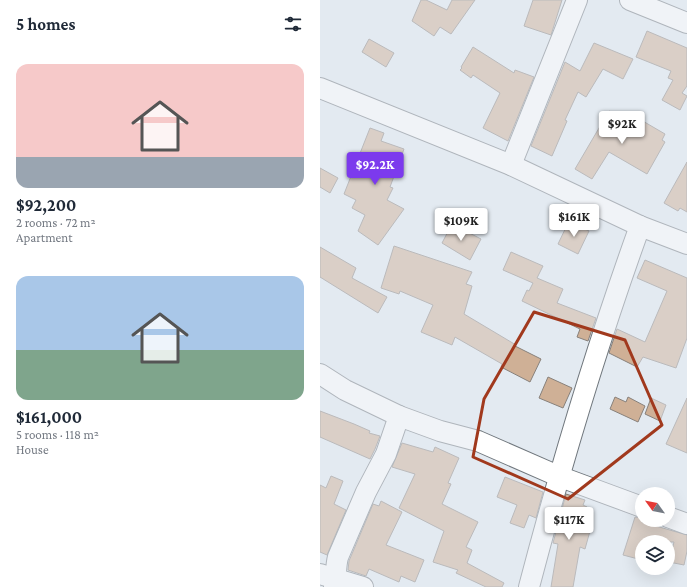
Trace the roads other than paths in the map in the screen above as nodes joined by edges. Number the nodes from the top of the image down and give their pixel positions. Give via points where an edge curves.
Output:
1 (577, 0) edge
2 (630, 0) edge
3 (687, 23) edge
4 (320, 88) edge
5 (510, 165) junction
6 (640, 226) junction
7 (687, 244) edge
8 (320, 374) edge
9 (399, 416) junction
10 (558, 476) junction
11 (635, 504) edge
12 (675, 520) edge
13 (687, 524) edge
14 (330, 580) edge
15 (363, 587) edge
16 (529, 587) edge

1 - 5 street
2 - 3 street
4 - 5 street
5 - 6 street
6 - 7 street
6 - 10 street via 614,297
8 - 9 street via 345,390
9 - 10 street via 478,441
9 - 14 street via 386,454 366,492
10 - 11 street
10 - 16 street
12 - 13 street
14 - 15 street

